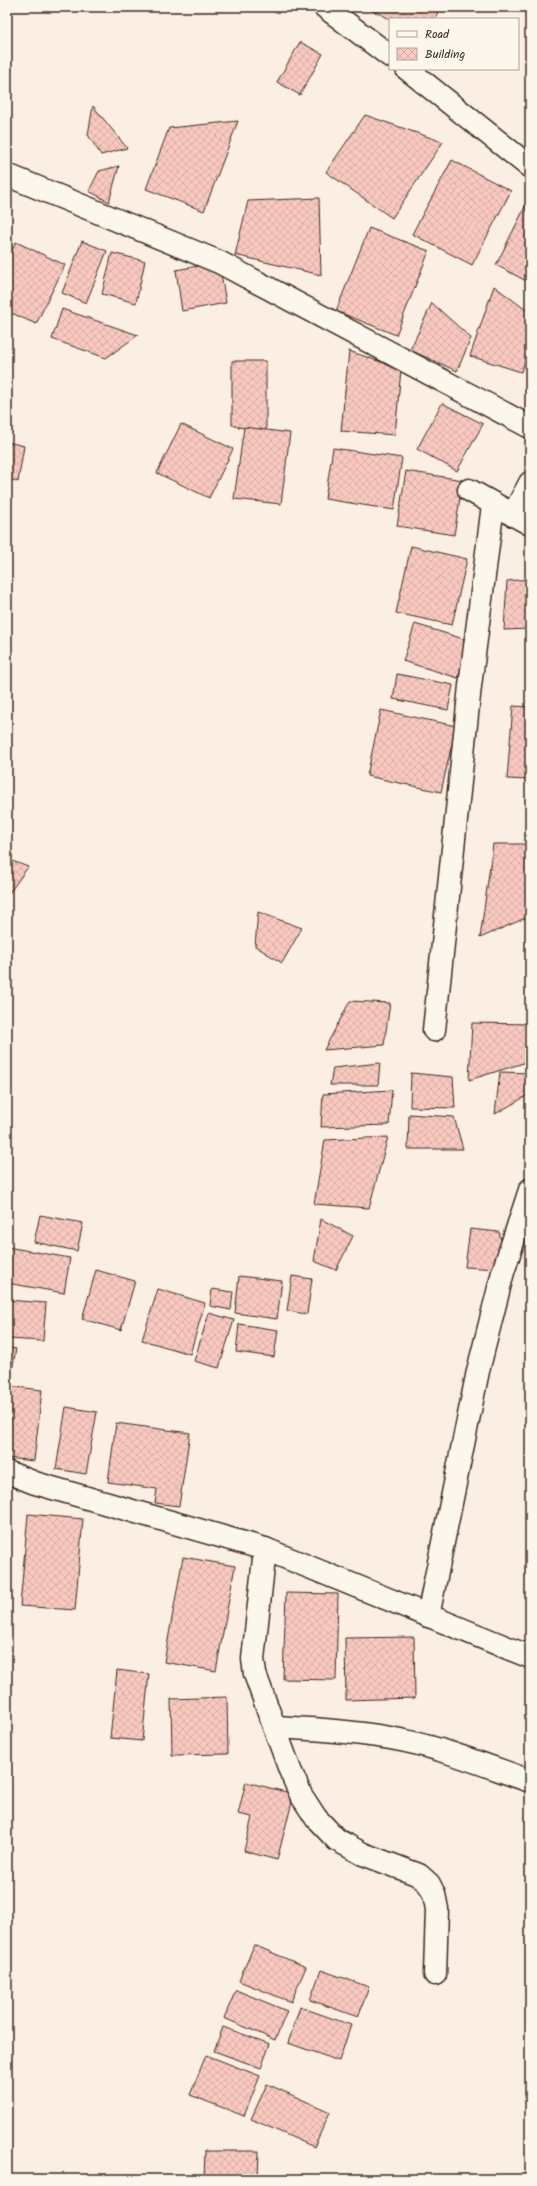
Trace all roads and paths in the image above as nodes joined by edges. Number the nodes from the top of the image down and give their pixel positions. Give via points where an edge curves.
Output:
1 (325, 7) edge
2 (389, 55) edge
3 (408, 70) edge
4 (530, 167) edge
5 (7, 175) edge
6 (530, 427) edge
7 (530, 484) edge
8 (469, 490) dead end
9 (493, 505) junction
10 (521, 520) edge
11 (434, 1030) dead end
12 (530, 1190) edge
13 (7, 1472) edge
14 (265, 1548) junction
15 (428, 1616) junction
16 (530, 1657) edge
17 (274, 1727) junction
18 (530, 1781) edge
19 (435, 1974) dead end

1 - 2 street
3 - 4 street
5 - 6 street via 219,262
7 - 10 street
8 - 9 street
9 - 10 street
9 - 11 street
12 - 15 street via 503,1272 478,1371
13 - 14 street via 35,1483
14 - 15 street
14 - 17 street via 253,1659 255,1674
15 - 16 street
17 - 18 street via 390,1738 435,1748
17 - 19 street via 301,1795 316,1818 337,1840 363,1854 419,1875 429,1884 437,1908

